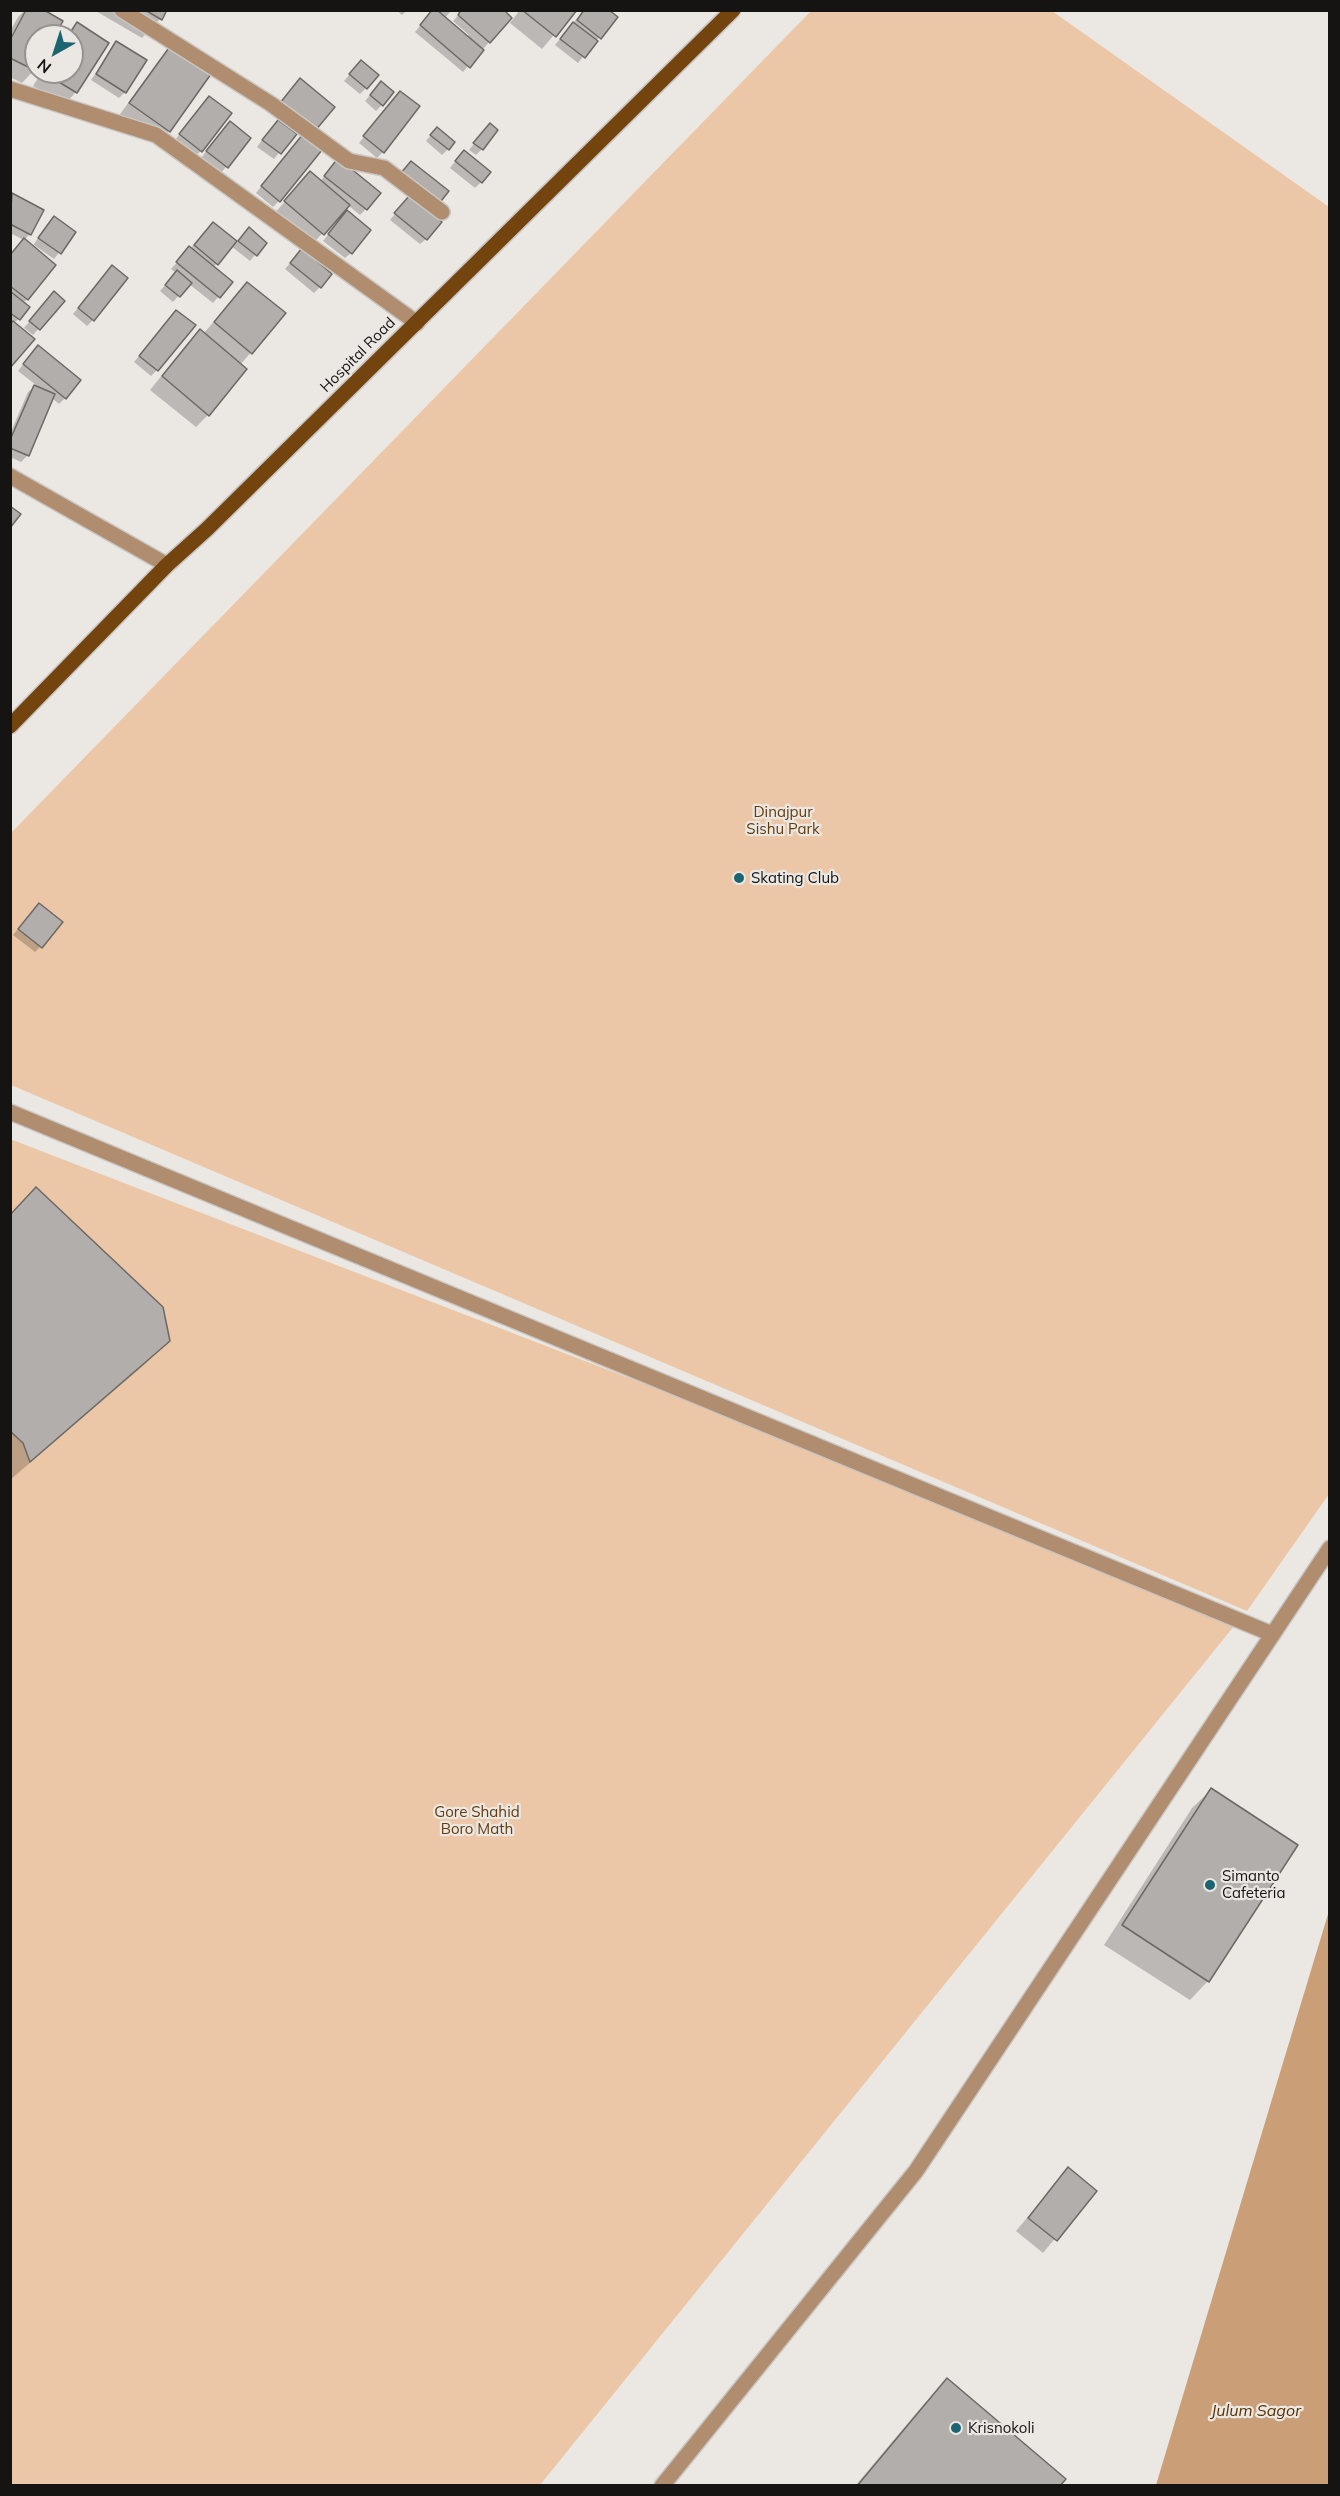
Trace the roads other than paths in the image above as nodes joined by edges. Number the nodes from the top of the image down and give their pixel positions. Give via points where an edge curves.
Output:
1 (122, 10) edge
2 (733, 10) edge
3 (10, 89) edge
4 (442, 212) dead end
5 (417, 323) junction
6 (10, 476) edge
7 (166, 565) junction
8 (10, 726) edge
9 (10, 1112) edge
10 (1329, 1548) edge
11 (1272, 1634) junction
12 (662, 2486) edge

1 - 4 street via 271,104 350,161 384,168
2 - 5 main road, Hospital Road
3 - 5 street via 156,135
5 - 7 main road, Hospital Road
6 - 7 street
7 - 8 main road, Hospital Road
9 - 11 street
10 - 11 street
11 - 12 street via 916,2171

